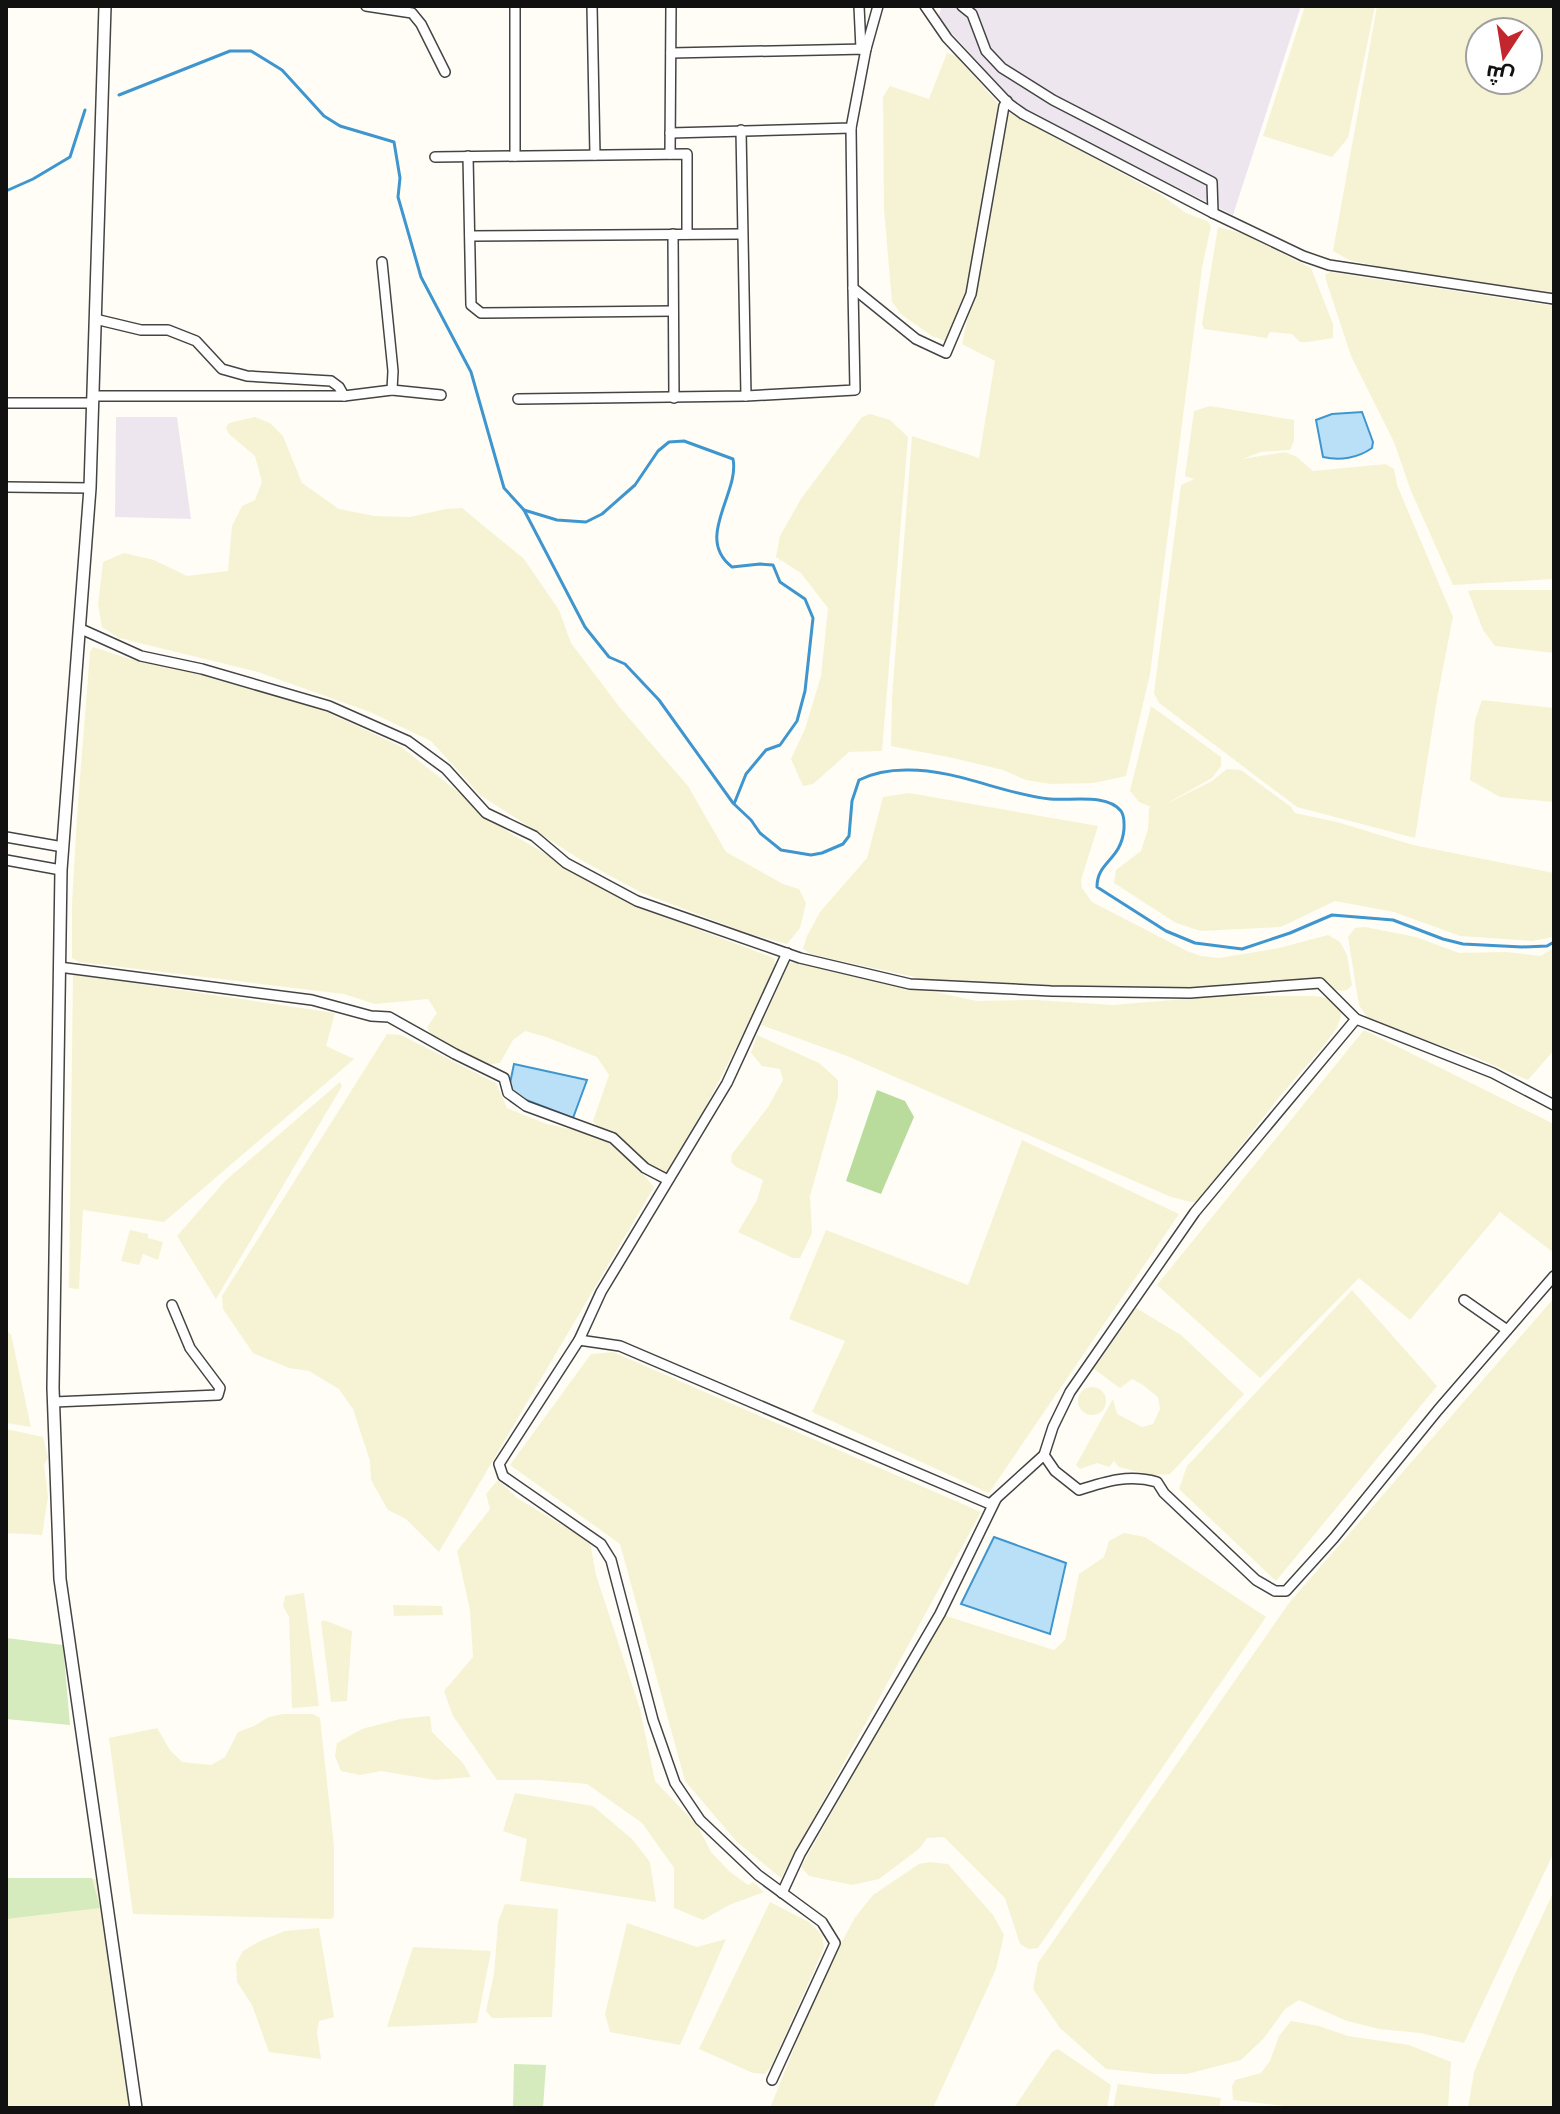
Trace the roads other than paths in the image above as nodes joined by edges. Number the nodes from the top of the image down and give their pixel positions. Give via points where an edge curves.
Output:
1 (105, 6) edge
2 (366, 6) edge
3 (515, 6) edge
4 (592, 6) edge
5 (671, 6) edge
6 (859, 6) edge
7 (878, 6) edge
8 (925, 6) edge
9 (962, 6) edge
10 (863, 49) junction
11 (671, 53) junction
12 (445, 72) dead end
13 (1007, 101) junction
14 (851, 128) junction
15 (741, 130) junction
16 (670, 133) junction
17 (670, 154) junction
18 (595, 155) junction
19 (468, 156) junction
20 (515, 156) junction
21 (435, 157) dead end
22 (1213, 213) junction
23 (673, 234) junction
24 (687, 234) junction
25 (741, 234) junction
26 (470, 236) junction
27 (382, 262) dead end
28 (853, 288) junction
29 (1554, 299) edge
30 (673, 311) junction
31 (95, 319) junction
32 (392, 390) junction
33 (441, 395) dead end
34 (344, 396) junction
35 (746, 396) junction
36 (674, 398) junction
37 (92, 399) junction
38 (518, 399) dead end
39 (6, 403) edge
40 (6, 487) edge
41 (90, 488) junction
42 (81, 629) junction
43 (6, 837) edge
44 (63, 847) junction
45 (6, 860) edge
46 (61, 870) junction
47 (787, 953) junction
48 (59, 967) junction
49 (1356, 1019) junction
50 (1554, 1105) edge
51 (668, 1180) junction
52 (1554, 1276) edge
53 (1464, 1300) dead end
54 (172, 1305) dead end
55 (1507, 1330) junction
56 (579, 1340) junction
57 (54, 1402) junction
58 (1044, 1455) junction
59 (997, 1497) junction
60 (782, 1893) junction
61 (772, 2080) dead end
62 (136, 2108) edge

1 - 31 street
2 - 12 street via 412,13
3 - 20 street
4 - 18 street
5 - 11 street
6 - 10 street
7 - 10 street
8 - 13 street via 947,38
9 - 22 street via 972,14 986,51 1002,68 1212,182
10 - 11 street
10 - 14 street
11 - 16 street
13 - 22 street
13 - 28 street via 971,294 946,353 916,339
14 - 15 street
14 - 28 street
15 - 16 street
15 - 25 street
16 - 17 street
17 - 18 street
17 - 24 street via 687,154
18 - 20 street
19 - 20 street
19 - 21 street
19 - 26 street
22 - 29 street via 1315,261
23 - 24 street
23 - 26 street
23 - 30 street
24 - 25 street
25 - 35 street
26 - 30 street via 471,305 481,313
27 - 32 street
28 - 35 street via 855,390
30 - 36 street
31 - 34 street via 141,330 168,330 196,341 222,369 247,376 331,381
31 - 37 street
32 - 33 street
32 - 34 street
34 - 37 street
35 - 36 street
36 - 38 street
37 - 39 street
37 - 41 street
40 - 41 street
41 - 42 street
42 - 44 street
42 - 47 street via 141,656 329,706 408,741 446,769 486,813 534,836 566,863 637,901
43 - 44 street
44 - 46 street
45 - 46 street
46 - 48 street
47 - 49 street via 910,984 1190,993 1320,983
47 - 51 street via 727,1083
48 - 51 street via 312,1000 389,1017 504,1078 508,1093 526,1106 613,1138 645,1168
48 - 57 street
49 - 50 street via 1493,1073
49 - 58 street via 1195,1212 1070,1392
51 - 56 street via 601,1292
52 - 55 street
53 - 55 street
54 - 57 street via 190,1348 220,1388 218,1395
55 - 58 street via 1286,1591 1256,1580 1157,1482 1111,1479 1079,1490
56 - 59 street via 620,1346 990,1504
56 - 60 street via 499,1464 503,1476 601,1544 611,1560 675,1783 700,1820
57 - 62 street via 60,1579
58 - 59 street
59 - 60 street via 940,1614
60 - 61 street via 822,1922 835,1943

